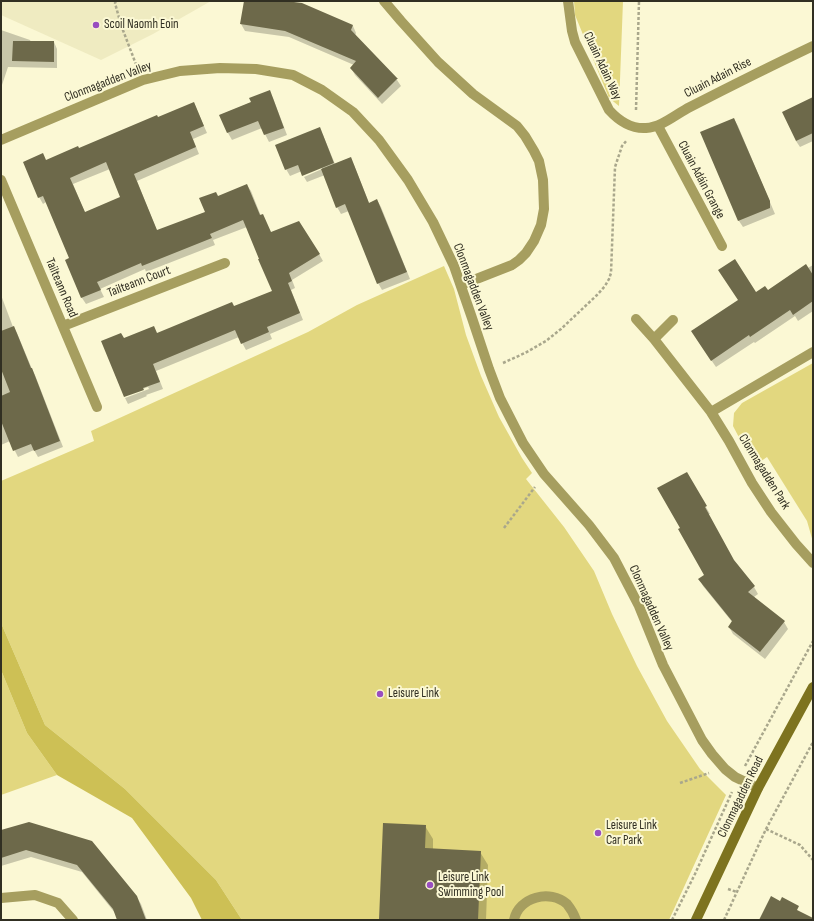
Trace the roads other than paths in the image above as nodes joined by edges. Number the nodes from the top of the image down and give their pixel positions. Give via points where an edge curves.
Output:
1 (384, 1) edge
2 (568, 1) edge
3 (813, 46) edge
4 (658, 126) junction
5 (635, 128) joint
6 (1, 140) edge
7 (1, 180) edge
8 (722, 246) dead end
9 (225, 263) dead end
10 (460, 285) junction
11 (636, 319) dead end
12 (673, 320) dead end
13 (63, 326) junction
14 (654, 339) junction
15 (813, 352) edge
16 (97, 407) dead end
17 (710, 412) junction
18 (813, 563) edge
19 (813, 687) edge
20 (758, 788) junction
21 (1, 898) edge
22 (73, 920) edge
23 (514, 920) edge
24 (576, 920) edge
25 (696, 920) edge

1 - 10 street via 438,62 473,94 517,126 534,151 540,166 544,209 541,225 526,253 512,265
2 - 5 street, Cluain Adain Way via 575,42 609,110 617,119
3 - 4 street, Cluain Adain Rise via 684,110
4 - 5 street, Cluain Adain Rise
4 - 8 street, Cluain Adáin Grange
6 - 10 street, Clonmagadden Valley via 143,80 180,71 256,69 293,75 322,90 353,112 379,140 408,180 433,222
7 - 13 street, Tailteann Road
9 - 13 street, Tailteann Court
10 - 20 street, Clonmagadden Valley via 500,398 522,443 544,474 614,558 639,606 663,665 712,754 725,769
11 - 14 street, Clonmagadden Park
12 - 14 street
13 - 16 street, Tailteann Road
14 - 17 street, Clonmagadden Park
15 - 17 street
17 - 18 street, Clonmagadden Park via 767,506
19 - 20 street, Clonmagadden Road
20 - 25 street, Clonmagadden Road
21 - 22 street via 35,895 58,903
23 - 24 street via 520,908 528,901 548,896 558,898 566,904

